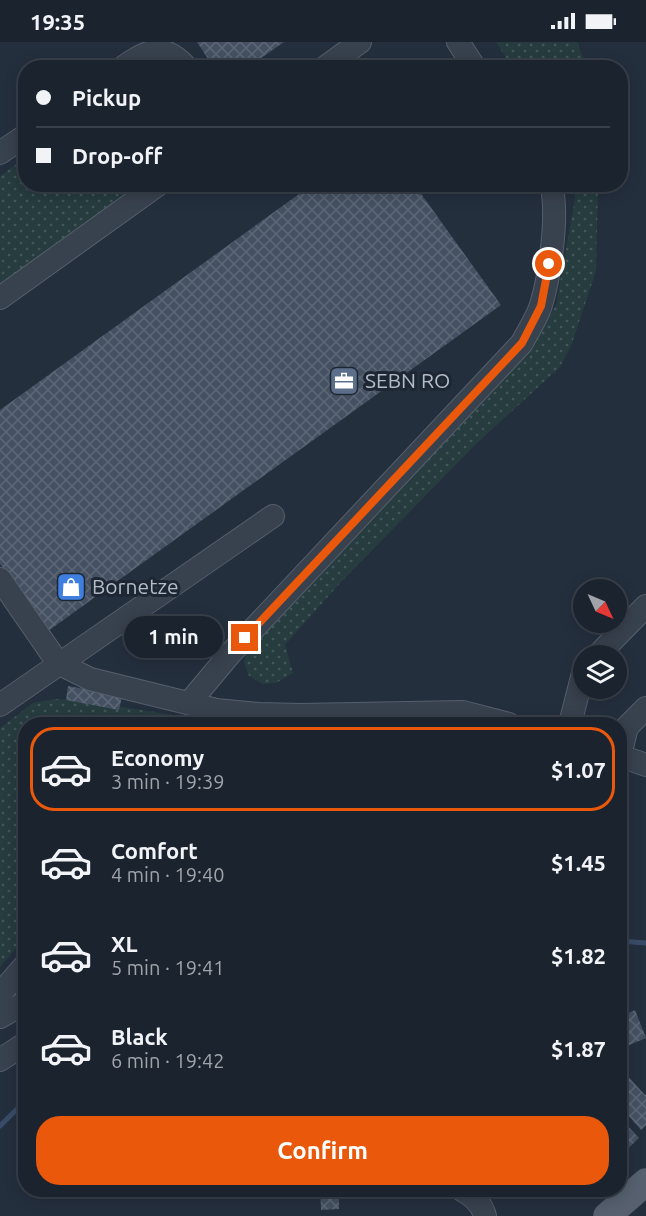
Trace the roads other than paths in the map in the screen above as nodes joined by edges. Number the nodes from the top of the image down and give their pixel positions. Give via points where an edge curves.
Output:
1 (360, 42) edge
2 (458, 42) edge
3 (133, 60) edge
4 (182, 60) edge
5 (335, 60) edge
6 (470, 60) edge
7 (18, 141) edge
8 (0, 153) edge
9 (148, 192) edge
10 (553, 192) edge
11 (0, 298) edge
12 (273, 516) dead end
13 (0, 579) edge
14 (646, 606) edge
15 (608, 645) edge
16 (58, 663) junction
17 (576, 699) edge
18 (189, 703) junction
19 (0, 705) edge
20 (646, 708) edge
21 (246, 717) edge
22 (284, 717) edge
23 (482, 717) edge
24 (572, 717) edge
25 (627, 727) edge
26 (627, 758) edge
27 (646, 765) edge
28 (18, 973) edge
29 (0, 994) edge
30 (18, 1007) edge
31 (0, 1017) edge
32 (18, 1048) edge
33 (0, 1060) edge
34 (646, 1182) edge
35 (474, 1197) edge
36 (485, 1216) edge
37 (607, 1216) edge

1 - 5 street
2 - 6 street
3 - 4 street via 159,47 170,49
7 - 8 street
9 - 11 street
10 - 18 street via 549,264 541,306 522,343 230,654
12 - 16 street
13 - 16 street
14 - 15 street
16 - 18 street via 90,679
16 - 19 street
17 - 24 street
18 - 21 street
20 - 25 street
22 - 23 street via 462,712
26 - 27 street
28 - 29 street
30 - 31 street
32 - 33 street
34 - 37 main road
35 - 36 street

